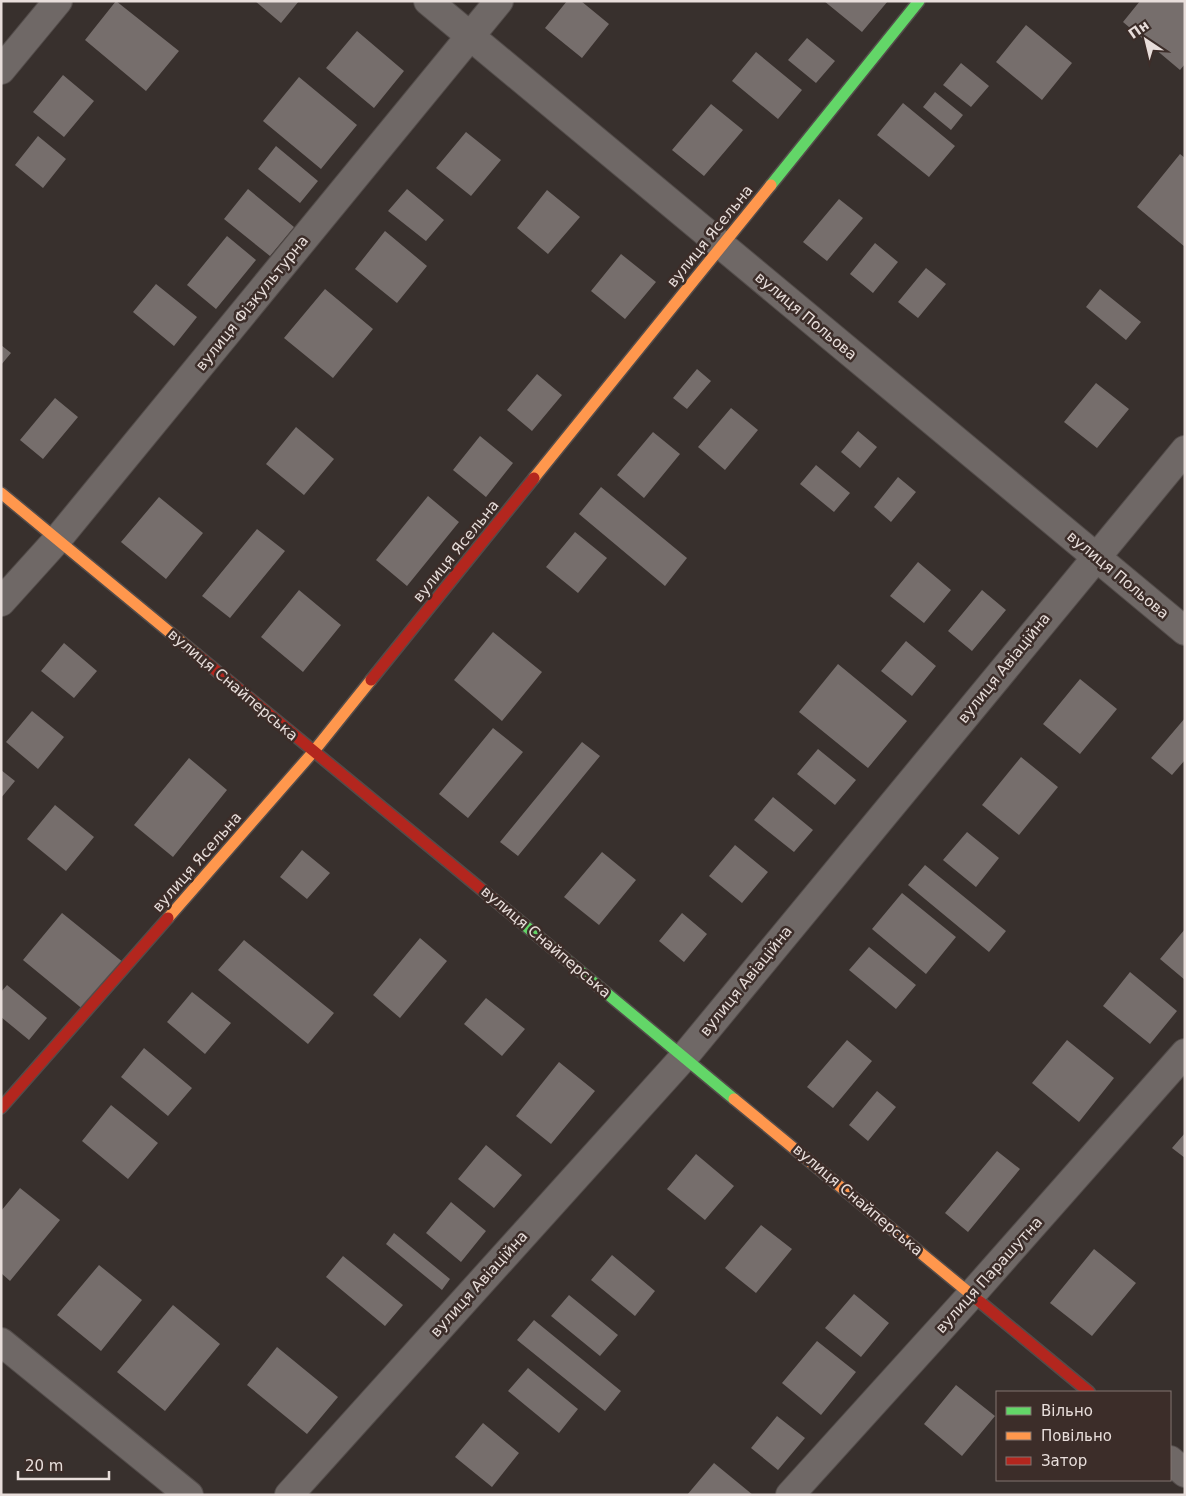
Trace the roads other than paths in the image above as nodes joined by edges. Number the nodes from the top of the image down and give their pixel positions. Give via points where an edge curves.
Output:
1 (58, 1) edge
2 (428, 1) edge
3 (499, 1) edge
4 (919, 1) edge
5 (470, 37) junction
6 (1, 70) edge
7 (722, 246) junction
8 (1185, 450) edge
9 (1, 494) edge
10 (57, 540) junction
11 (1095, 556) junction
12 (1, 602) edge
13 (1185, 631) edge
14 (314, 751) junction
15 (1185, 1053) edge
16 (684, 1056) junction
17 (1, 1108) edge
18 (972, 1294) junction
19 (1, 1342) edge
20 (1088, 1391) edge
21 (1171, 1461) edge
22 (1185, 1473) edge
23 (189, 1495) edge
24 (289, 1495) edge
25 (790, 1495) edge

1 - 6 street
2 - 5 street, вулиця Польова
3 - 5 street, вулиця Фізкультурна
4 - 7 street, вулиця Ясельна
5 - 7 street, вулиця Польова
5 - 10 street, вулиця Фізкультурна
7 - 11 street, вулиця Польова
7 - 14 street, вулиця Ясельна
8 - 11 street, вулиця Авіаційна
9 - 10 street, вулиця Снайперська
10 - 12 street, вулиця Фізкультурна
10 - 14 street, вулиця Снайперська
11 - 13 street, вулиця Польова
11 - 16 street, вулиця Авіаційна
14 - 16 street, вулиця Снайперська
14 - 17 street, вулиця Ясельна
15 - 18 street, вулиця Парашутна
16 - 18 street, вулиця Снайперська
16 - 24 street, вулиця Авіаційна
18 - 20 street, вулиця Снайперська
18 - 25 street, вулиця Парашутна
19 - 23 street
21 - 22 street

